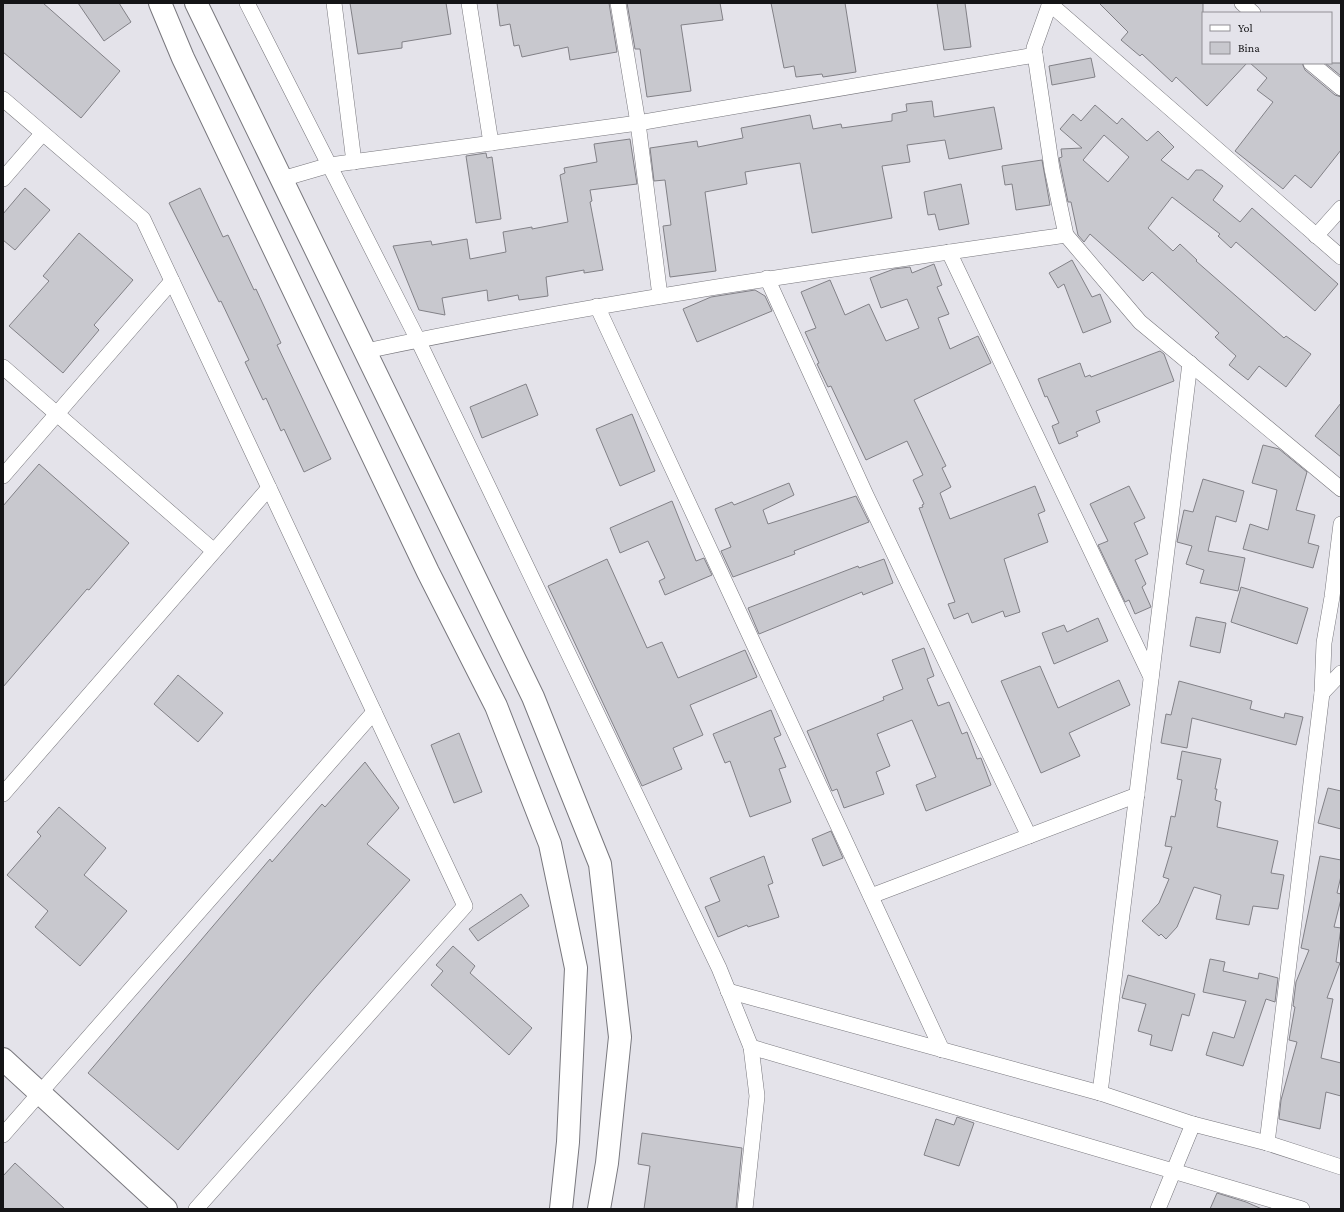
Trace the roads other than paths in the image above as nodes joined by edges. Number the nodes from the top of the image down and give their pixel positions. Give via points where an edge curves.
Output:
1 (160, 3) edge
2 (196, 3) edge
3 (247, 3) edge
4 (334, 3) edge
5 (469, 3) edge
6 (618, 3) edge
7 (1050, 3) edge
8 (1242, 3) edge
9 (1252, 12) edge
10 (1035, 55) junction
11 (1312, 64) edge
12 (1341, 88) edge
13 (3, 99) edge
14 (638, 124) junction
15 (42, 134) junction
16 (491, 143) junction
17 (354, 162) junction
18 (330, 165) junction
19 (3, 179) edge
20 (282, 179) junction
21 (1341, 208) edge
22 (1066, 235) junction
23 (1316, 236) junction
24 (949, 252) junction
25 (1341, 258) edge
26 (767, 278) junction
27 (172, 281) junction
28 (660, 296) junction
29 (597, 306) junction
30 (418, 340) junction
31 (366, 351) junction
32 (1190, 363) junction
33 (3, 367) edge
34 (57, 414) junction
35 (3, 476) edge
36 (269, 488) junction
37 (1341, 490) edge
38 (1341, 524) edge
39 (214, 551) junction
40 (1341, 673) edge
41 (1151, 677) junction
42 (1322, 693) junction
43 (374, 712) junction
44 (3, 794) edge
45 (1137, 796) junction
46 (1029, 836) junction
47 (871, 896) junction
48 (728, 991) junction
49 (751, 1047) junction
50 (942, 1050) junction
51 (3, 1059) edge
52 (40, 1093) junction
53 (1100, 1093) junction
54 (1193, 1124) junction
55 (3, 1135) edge
56 (1267, 1143) junction
57 (1341, 1167) edge
58 (1173, 1172) junction
59 (166, 1209) edge
60 (196, 1209) edge
61 (561, 1209) edge
62 (599, 1209) edge
63 (745, 1209) edge
64 (1158, 1209) edge
65 (1302, 1209) edge

1 - 61 main road via 183,58 428,572 496,706 550,844 576,968 568,1142
2 - 20 main road
3 - 18 street
4 - 17 street
5 - 16 street
6 - 14 street
7 - 10 street via 1034,48
7 - 23 street
8 - 9 street
10 - 14 street
10 - 22 street via 1052,170
11 - 12 street
13 - 15 street
14 - 16 street
14 - 28 street
15 - 19 street
15 - 27 street via 143,219
16 - 17 street
17 - 18 street
18 - 20 street
18 - 30 street
20 - 31 main road
21 - 23 street
22 - 24 street
22 - 32 street via 1140,322
23 - 25 street
24 - 26 street
24 - 41 street
26 - 28 street
26 - 46 street via 866,495
27 - 34 street
27 - 36 street
28 - 29 street
29 - 30 street
29 - 47 street
30 - 31 street
30 - 48 street
31 - 62 main road via 533,698 600,864 620,1037 607,1163
32 - 37 street
32 - 41 street
33 - 34 street
34 - 35 street
34 - 39 street
36 - 39 street
36 - 43 street
38 - 42 street via 1324,643
39 - 44 street
40 - 42 street
41 - 45 street
42 - 56 street
43 - 52 street
43 - 60 street via 465,906
45 - 46 street
45 - 53 street
46 - 47 street
47 - 50 street
48 - 49 street
48 - 50 street
49 - 58 street
49 - 63 street via 757,1096
50 - 53 street
51 - 52 main road
52 - 55 street
52 - 59 main road
53 - 54 street
54 - 56 street
54 - 58 street
56 - 57 street
58 - 64 street
58 - 65 street

